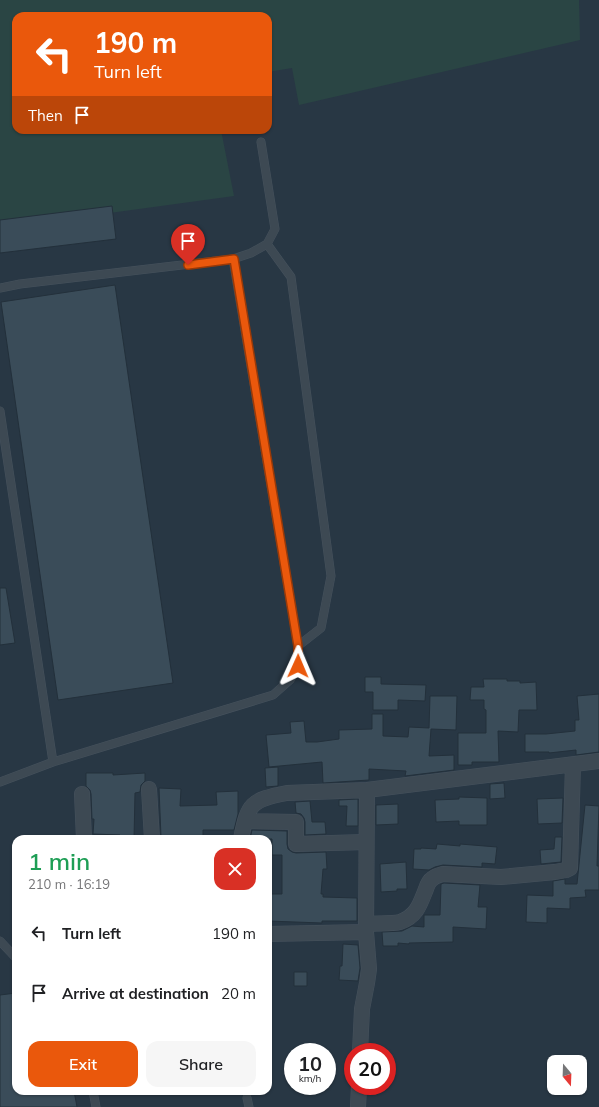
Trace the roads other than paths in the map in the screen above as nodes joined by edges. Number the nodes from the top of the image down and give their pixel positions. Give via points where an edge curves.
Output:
1 (261, 142) dead end
2 (267, 244) junction
3 (234, 259) junction
4 (0, 288) edge
5 (0, 411) edge
6 (298, 646) junction
7 (599, 761) edge
8 (53, 762) junction
9 (573, 765) junction
10 (0, 782) edge
11 (149, 789) dead end
12 (367, 790) junction
13 (82, 794) dead end
14 (244, 821) junction
15 (84, 835) edge
16 (152, 835) edge
17 (242, 835) edge
18 (366, 842) junction
19 (366, 928) junction
20 (272, 934) edge
21 (0, 941) edge
22 (12, 954) edge
23 (360, 1043) edge
24 (94, 1095) edge
25 (359, 1095) edge
26 (248, 1098) dead end
27 (96, 1107) edge
28 (249, 1107) edge
29 (358, 1107) edge

1 - 2 lane via 275,229
2 - 3 lane
2 - 6 lane via 291,277 331,576 322,628
3 - 4 lane
3 - 6 lane
5 - 8 lane
6 - 8 lane via 298,666 290,680 273,695
7 - 9 street
8 - 10 lane
9 - 12 street
9 - 19 street via 570,868 555,872 501,877 437,875 432,879 414,914 399,922
11 - 16 street
12 - 14 street via 287,793 263,798 255,803
12 - 18 street
13 - 15 street
14 - 17 street
14 - 18 street via 296,822 296,844
18 - 19 street
19 - 20 street
19 - 23 street via 368,969
21 - 22 lane
24 - 27 lane
25 - 29 street
26 - 28 lane

